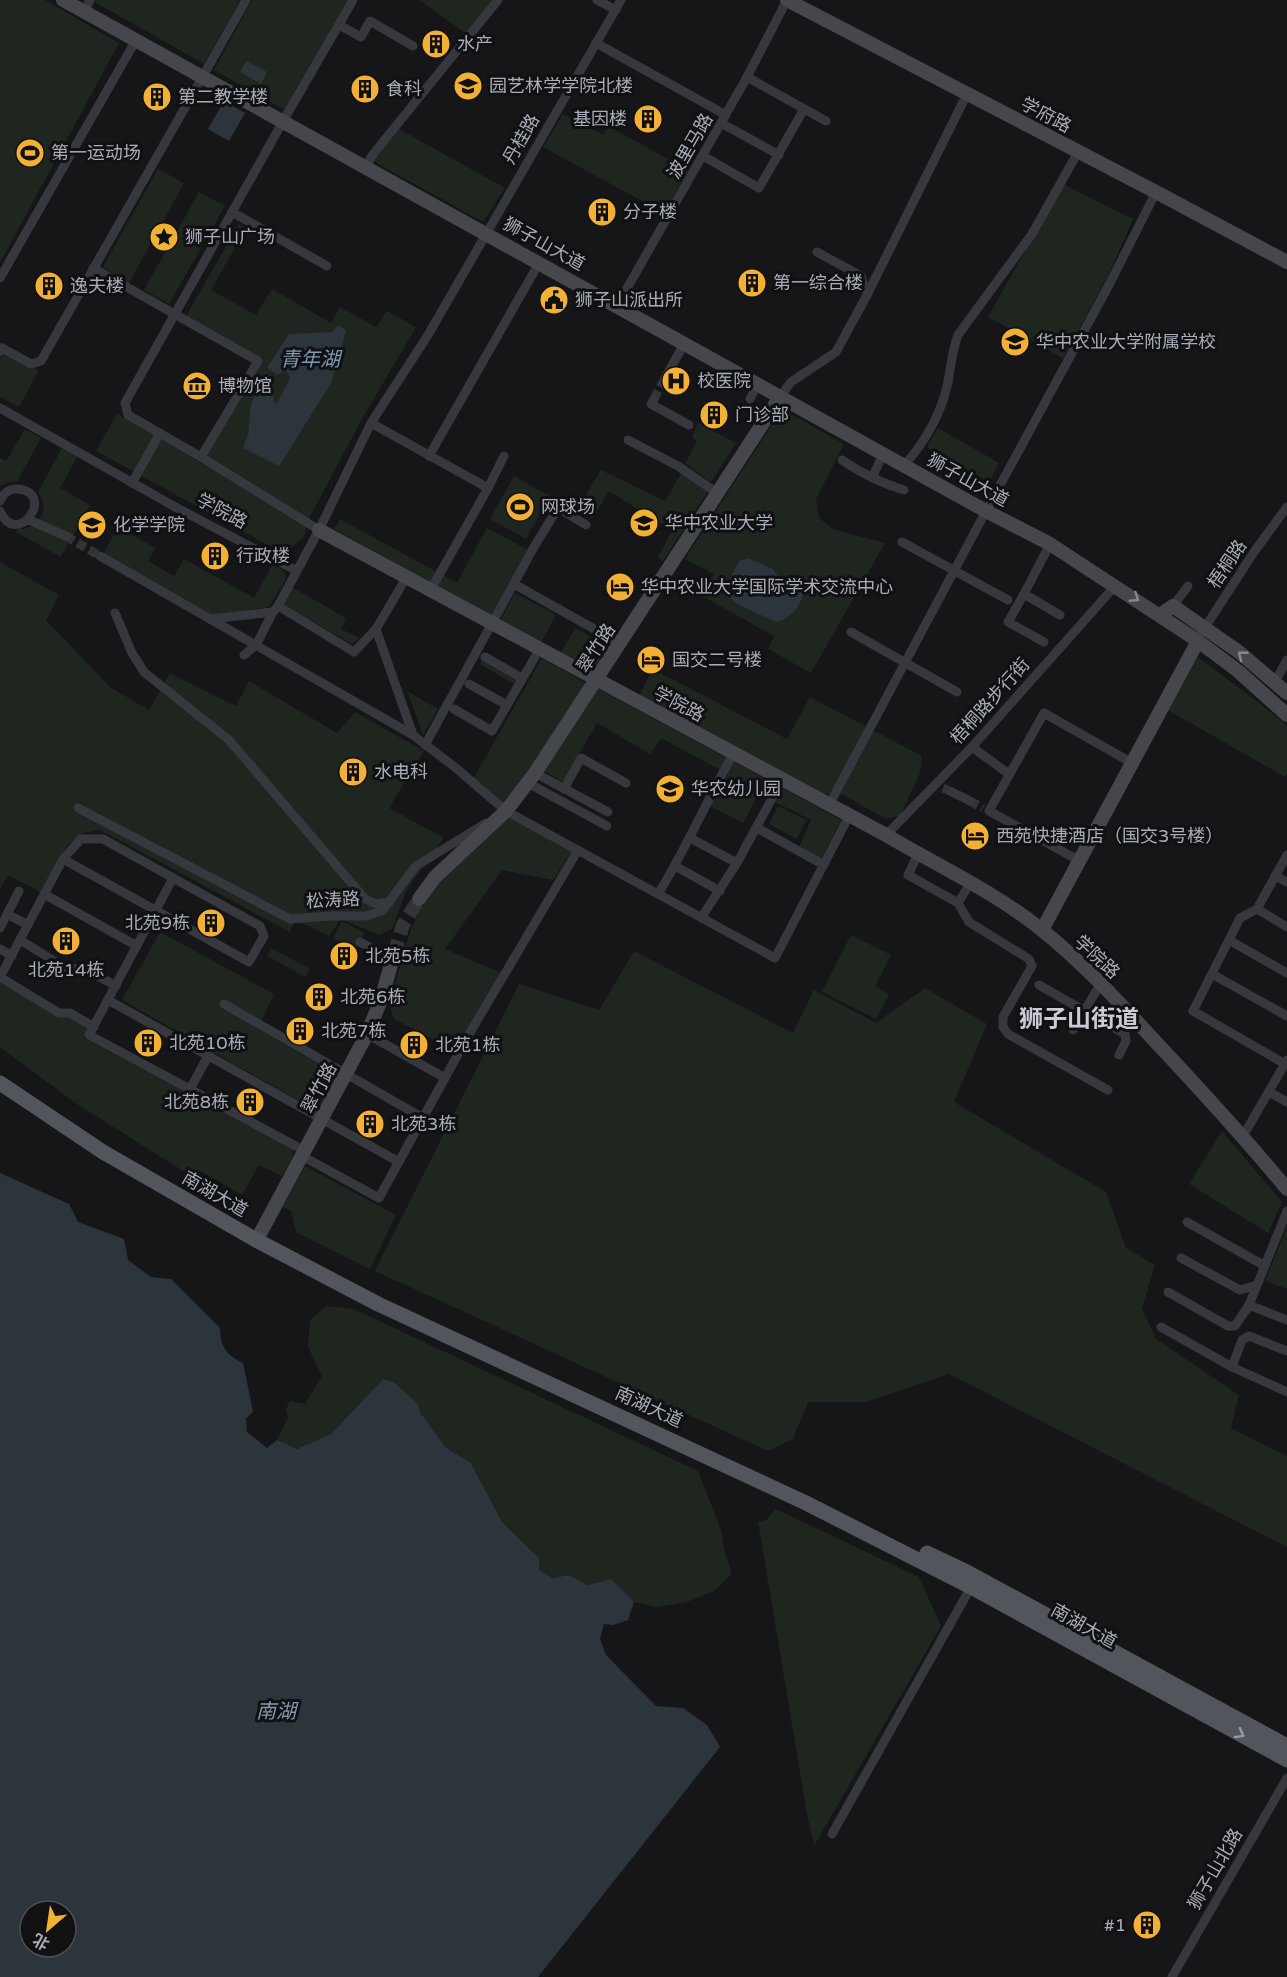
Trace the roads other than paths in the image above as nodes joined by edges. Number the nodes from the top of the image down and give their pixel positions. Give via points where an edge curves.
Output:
1 (63, 0) edge
2 (246, 0) edge
3 (353, 0) edge
4 (498, 0) edge
5 (597, 0) edge
6 (621, 0) edge
7 (787, 0) edge
8 (87, 6) edge
9 (616, 10) junction
10 (339, 25) junction
11 (136, 40) junction
12 (596, 43) junction
13 (413, 46) dead end
14 (202, 76) junction
15 (747, 77) junction
16 (967, 94) junction
17 (804, 109) junction
18 (723, 119) junction
19 (826, 121) dead end
20 (282, 123) junction
21 (1078, 152) junction
22 (779, 155) junction
23 (703, 156) junction
24 (365, 167) junction
25 (1156, 192) junction
26 (232, 212) junction
27 (486, 233) junction
28 (817, 252) dead end
29 (539, 262) junction
30 (1287, 262) edge
31 (327, 266) dead end
32 (93, 268) junction
33 (0, 278) edge
34 (867, 295) junction
35 (618, 306) junction
36 (175, 314) junction
37 (684, 344) junction
38 (0, 351) edge
39 (665, 378) tunnel mouth
40 (758, 384) junction
41 (780, 397) junction
42 (654, 399) dead end
43 (750, 399) dead end
44 (0, 408) edge
45 (370, 423) junction
46 (689, 425) dead end
47 (160, 433) junction
48 (628, 440) dead end
49 (884, 454) junction
50 (429, 456) junction
51 (504, 456) dead end
52 (201, 457) junction
53 (842, 460) dead end
54 (904, 465) junction
55 (872, 478) junction
56 (132, 483) junction
57 (488, 488) junction
58 (904, 490) dead end
59 (717, 493) junction
60 (0, 501) edge
61 (1287, 507) edge
62 (986, 511) junction
63 (0, 512) edge
64 (29, 520) junction
65 (586, 525) dead end
66 (319, 530) junction
67 (66, 536) tunnel mouth
68 (902, 542) dead end
69 (1050, 544) junction
70 (100, 556) tunnel mouth
71 (955, 570) junction
72 (297, 571) junction
73 (406, 578) junction
74 (514, 584) junction
75 (1115, 586) junction
76 (1188, 586) dead end
77 (430, 591) junction
78 (1024, 594) junction
79 (1008, 600) dead end
80 (1173, 606) junction
81 (275, 609) junction
82 (115, 613) dead end
83 (1060, 615) dead end
84 (1160, 615) junction
85 (209, 619) junction
86 (492, 624) junction
87 (1204, 627) junction
88 (376, 629) junction
89 (851, 632) dead end
90 (1198, 641) junction
91 (1044, 642) dead end
92 (621, 644) junction
93 (256, 645) junction
94 (539, 650) junction
95 (244, 655) dead end
96 (485, 657) dead end
97 (1287, 660) edge
98 (906, 662) junction
99 (522, 678) junction
100 (596, 681) junction
101 (1275, 682) junction
102 (469, 684) dead end
103 (957, 692) dead end
104 (1287, 693) edge
105 (507, 705) junction
106 (454, 709) dead end
107 (1287, 715) edge
108 (413, 735) junction
109 (425, 745) junction
110 (972, 747) junction
111 (733, 754) junction
112 (1132, 763) junction
113 (1009, 774) junction
114 (531, 778) junction
115 (782, 780) junction
116 (626, 783) dead end
117 (943, 788) junction
118 (564, 789) junction
119 (970, 801) tunnel mouth
120 (829, 805) junction
121 (78, 808) dead end
122 (506, 811) junction
123 (608, 812) dead end
124 (849, 816) junction
125 (607, 826) dead end
126 (757, 828) junction
127 (886, 835) junction
128 (690, 838) junction
129 (578, 850) junction
130 (918, 854) junction
131 (1287, 855) edge
132 (63, 859) junction
133 (1080, 861) junction
134 (737, 863) junction
135 (824, 865) junction
136 (675, 866) junction
137 (1275, 876) junction
138 (173, 878) junction
139 (970, 882) junction
140 (1287, 882) edge
141 (19, 891) dead end
142 (720, 891) junction
143 (44, 894) junction
144 (658, 894) junction
145 (418, 899) tunnel mouth
146 (390, 902) junction
147 (958, 903) junction
148 (1257, 909) junction
149 (155, 911) junction
150 (7, 914) junction
151 (701, 918) junction
152 (28, 926) junction
153 (1287, 927) edge
154 (0, 928) edge
155 (1042, 930) junction
156 (20, 940) junction
157 (1229, 940) junction
158 (360, 942) dead end
159 (137, 946) junction
160 (0, 949) edge
161 (12, 956) junction
162 (393, 957) joint
163 (1287, 973) edge
164 (1212, 974) junction
165 (1101, 983) junction
166 (1039, 985) dead end
167 (116, 986) junction
168 (108, 1000) junction
169 (224, 1004) dead end
170 (1085, 1010) junction
171 (1287, 1016) edge
172 (94, 1027) junction
173 (1073, 1030) dead end
174 (367, 1034) junction
175 (1119, 1055) dead end
176 (208, 1056) junction
177 (1286, 1063) edge
178 (0, 1071) edge
179 (346, 1074) junction
180 (445, 1078) junction
181 (0, 1083) edge
182 (190, 1089) junction
183 (1108, 1090) dead end
184 (1269, 1092) junction
185 (1287, 1102) edge
186 (423, 1118) junction
187 (322, 1119) junction
188 (1242, 1136) junction
189 (304, 1153) junction
190 (399, 1162) junction
191 (1287, 1189) edge
192 (1287, 1211) edge
193 (1188, 1222) dead end
194 (261, 1232) junction
195 (1181, 1258) dead end
196 (1265, 1266) junction
197 (1257, 1285) junction
198 (1168, 1293) dead end
199 (1248, 1305) junction
200 (1244, 1317) dead end
201 (1287, 1320) edge
202 (1161, 1327) dead end
203 (1287, 1351) edge
204 (1232, 1367) junction
205 (1287, 1392) edge
206 (971, 1587) junction
207 (1287, 1746) edge
208 (1287, 1760) edge
209 (1287, 1778) edge
210 (832, 1834) dead end
211 (1172, 1977) edge

1 - 8 street, 狮子山大道
2 - 14 street
3 - 10 street
4 - 24 street
5 - 9 street
6 - 9 street, 丹桂路
7 - 15 street, 波里马路
7 - 16 street, 学府路
8 - 11 street, 狮子山大道
9 - 12 street, 丹桂路
10 - 13 street via 361,37 370,21
10 - 20 street
11 - 14 street, 狮子山大道
11 - 33 street
12 - 18 street
12 - 27 street, 丹桂路
14 - 20 street, 狮子山大道
14 - 32 street
15 - 17 street
15 - 18 street, 波里马路
16 - 21 street, 学府路
16 - 34 street
17 - 19 street
17 - 22 street
18 - 22 street
18 - 23 street, 波里马路
20 - 24 street, 狮子山大道
20 - 26 street
21 - 25 street, 学府路
21 - 54 street via 1032,234 958,335 934,422
22 - 23 street via 759,189
23 - 35 street, 波里马路
24 - 27 street, 狮子山大道
25 - 30 street, 学府路
25 - 62 street
26 - 31 street
26 - 36 street
27 - 29 street, 狮子山大道
27 - 45 street, 丹桂路 via 428,335
28 - 34 street via 861,276
29 - 35 street, 狮子山大道
29 - 50 street
32 - 36 street
32 - 38 street via 41,361 31,364 2,348
34 - 41 street via 836,352 791,382
35 - 37 street, 狮子山大道
36 - 47 street via 125,403 128,415
36 - 52 street via 258,361
37 - 39 street
37 - 40 street, 狮子山大道
40 - 41 street, 狮子山大道
40 - 43 street
41 - 49 street, 狮子山大道
41 - 59 street, 翠竹路
42 - 46 street via 651,404
44 - 56 street, 学院路
45 - 50 street
45 - 66 street, 丹桂路
47 - 52 street
47 - 56 street
48 - 59 street via 678,466
49 - 54 street, 狮子山大道
49 - 55 street
50 - 57 street
51 - 57 street
52 - 66 street
53 - 55 street
54 - 62 street, 狮子山大道
55 - 58 street
56 - 72 street, 学院路
57 - 77 street
59 - 92 street, 翠竹路
60 - 64 street via 14,489 30,494 34,510
61 - 87 street, 梧桐路
62 - 69 street, 狮子山大道
62 - 71 street
63 - 64 street via 12,523
64 - 67 street
65 - 74 street via 558,508
66 - 72 street
66 - 73 street, 学院路
68 - 71 street
69 - 75 street, 狮子山大道
69 - 78 street
70 - 85 street
71 - 79 street
71 - 98 street
72 - 81 street
73 - 77 street, 学院路
73 - 88 street
74 - 86 street
74 - 92 street
75 -> 84 street, 狮子山大道
75 - 110 street, 梧桐路步行街
76 - 80 street
77 - 86 street, 学院路
78 - 83 street
78 - 91 street via 1008,622
80 - 84 street
80 - 87 street
81 - 85 street
81 - 88 street via 354,652
81 - 93 street
82 - 146 street via 144,672 230,740 365,899
84 - 90 street, 狮子山大道
85 - 93 street
86 - 94 street, 学院路
86 - 109 street
87 - 90 street, 梧桐路
101 -> 87 street
88 - 108 street
89 - 98 street
90 - 107 street, 狮子山大道
90 - 112 street
92 - 100 street, 翠竹路
93 - 95 street
93 - 108 street
94 - 99 street
94 - 100 street, 学院路
96 - 99 street
97 - 101 street
98 - 103 street
98 - 120 street
99 - 105 street
100 - 111 street, 学院路
100 - 114 street, 翠竹路
101 - 104 street
102 - 105 street
105 - 106 street via 492,730
108 - 109 street
109 - 122 street
110 - 113 street
110 - 117 street, 梧桐路步行街
111 - 115 street, 学院路
111 - 128 street
112 - 113 street via 1044,713
112 - 133 street
113 - 133 street via 986,810
114 - 118 street
114 - 122 street, 翠竹路
114 - 125 street
115 - 120 street, 学院路
115 - 126 street
116 - 118 street via 581,758
117 - 119 street
117 - 127 street, 梧桐路步行街
118 - 123 street
120 - 124 street, 学院路
121 - 146 street, 松涛路 via 290,919 366,916 382,911
122 - 129 street
122 - 145 street, 翠竹路 via 435,877
122 - 146 street, 松涛路 via 416,866
124 - 127 street, 学院路
124 - 135 street
126 - 134 street
126 - 135 street
127 - 130 street, 学院路
128 - 134 street
128 - 136 street
129 - 144 street
129 - 180 street
130 - 139 street, 学院路
130 - 147 street via 908,875
131 - 137 street
132 - 138 street via 81,839 103,839
132 - 143 street
132 - 149 street
133 - 155 street
134 - 142 street
135 - 151 street via 775,958
136 - 142 street
136 - 144 street
137 - 140 street
137 - 148 street
138 - 149 street
138 - 149 street via 260,926 264,936 249,963
139 - 147 street
139 - 155 street, 学院路
141 - 150 street
142 - 151 street
143 - 152 street
143 - 159 street
144 - 151 street
147 - 183 street via 969,922 1029,959 1032,966 1003,1017 1008,1034
148 - 153 street
148 - 157 street via 1240,918
149 - 159 street
150 - 152 street
150 - 154 street
152 - 156 street
155 - 165 street, 学院路
156 - 161 street
156 - 167 street via 64,967 90,971
157 - 163 street
157 - 164 street
158 - 162 street
159 - 167 street
160 - 161 street
161 - 172 street via 0,977 59,1013 70,1013
162 - 174 street, 翠竹路
164 - 171 street
164 - 177 street via 1193,1011
165 - 170 street
165 - 188 street, 学院路
166 - 170 street
167 - 168 street
168 - 172 street
168 - 176 street
169 - 179 street
170 - 173 street
170 - 175 street via 1125,1034
172 - 182 street via 89,1035
174 - 179 street, 翠竹路
174 - 180 street
176 - 182 street
176 - 187 street
177 - 184 street
178 - 194 main road, 南湖大道 via 111,1145
179 - 186 street
179 - 187 street, 翠竹路
180 - 186 street
181 - 206 main road, 南湖大道 via 103,1152 256,1240 378,1304 806,1503
182 - 189 street
184 - 185 street
184 - 188 street
186 - 190 street
187 - 189 street, 翠竹路
187 - 190 street
188 - 191 street, 学院路
189 - 190 street via 379,1198
189 - 194 street, 翠竹路
192 - 196 street
193 - 196 street
194 - 207 main road, 南湖大道 via 347,1278 967,1572
195 - 197 street via 1240,1290
196 - 197 street
197 - 199 street
198 - 199 street via 1228,1326 1235,1326
199 - 200 street
199 - 201 street
202 - 204 street
203 - 204 street via 1250,1336 1242,1340
204 - 205 street
206 -> 208 main road, 南湖大道
206 - 210 street
209 - 211 street, 狮子山北路

